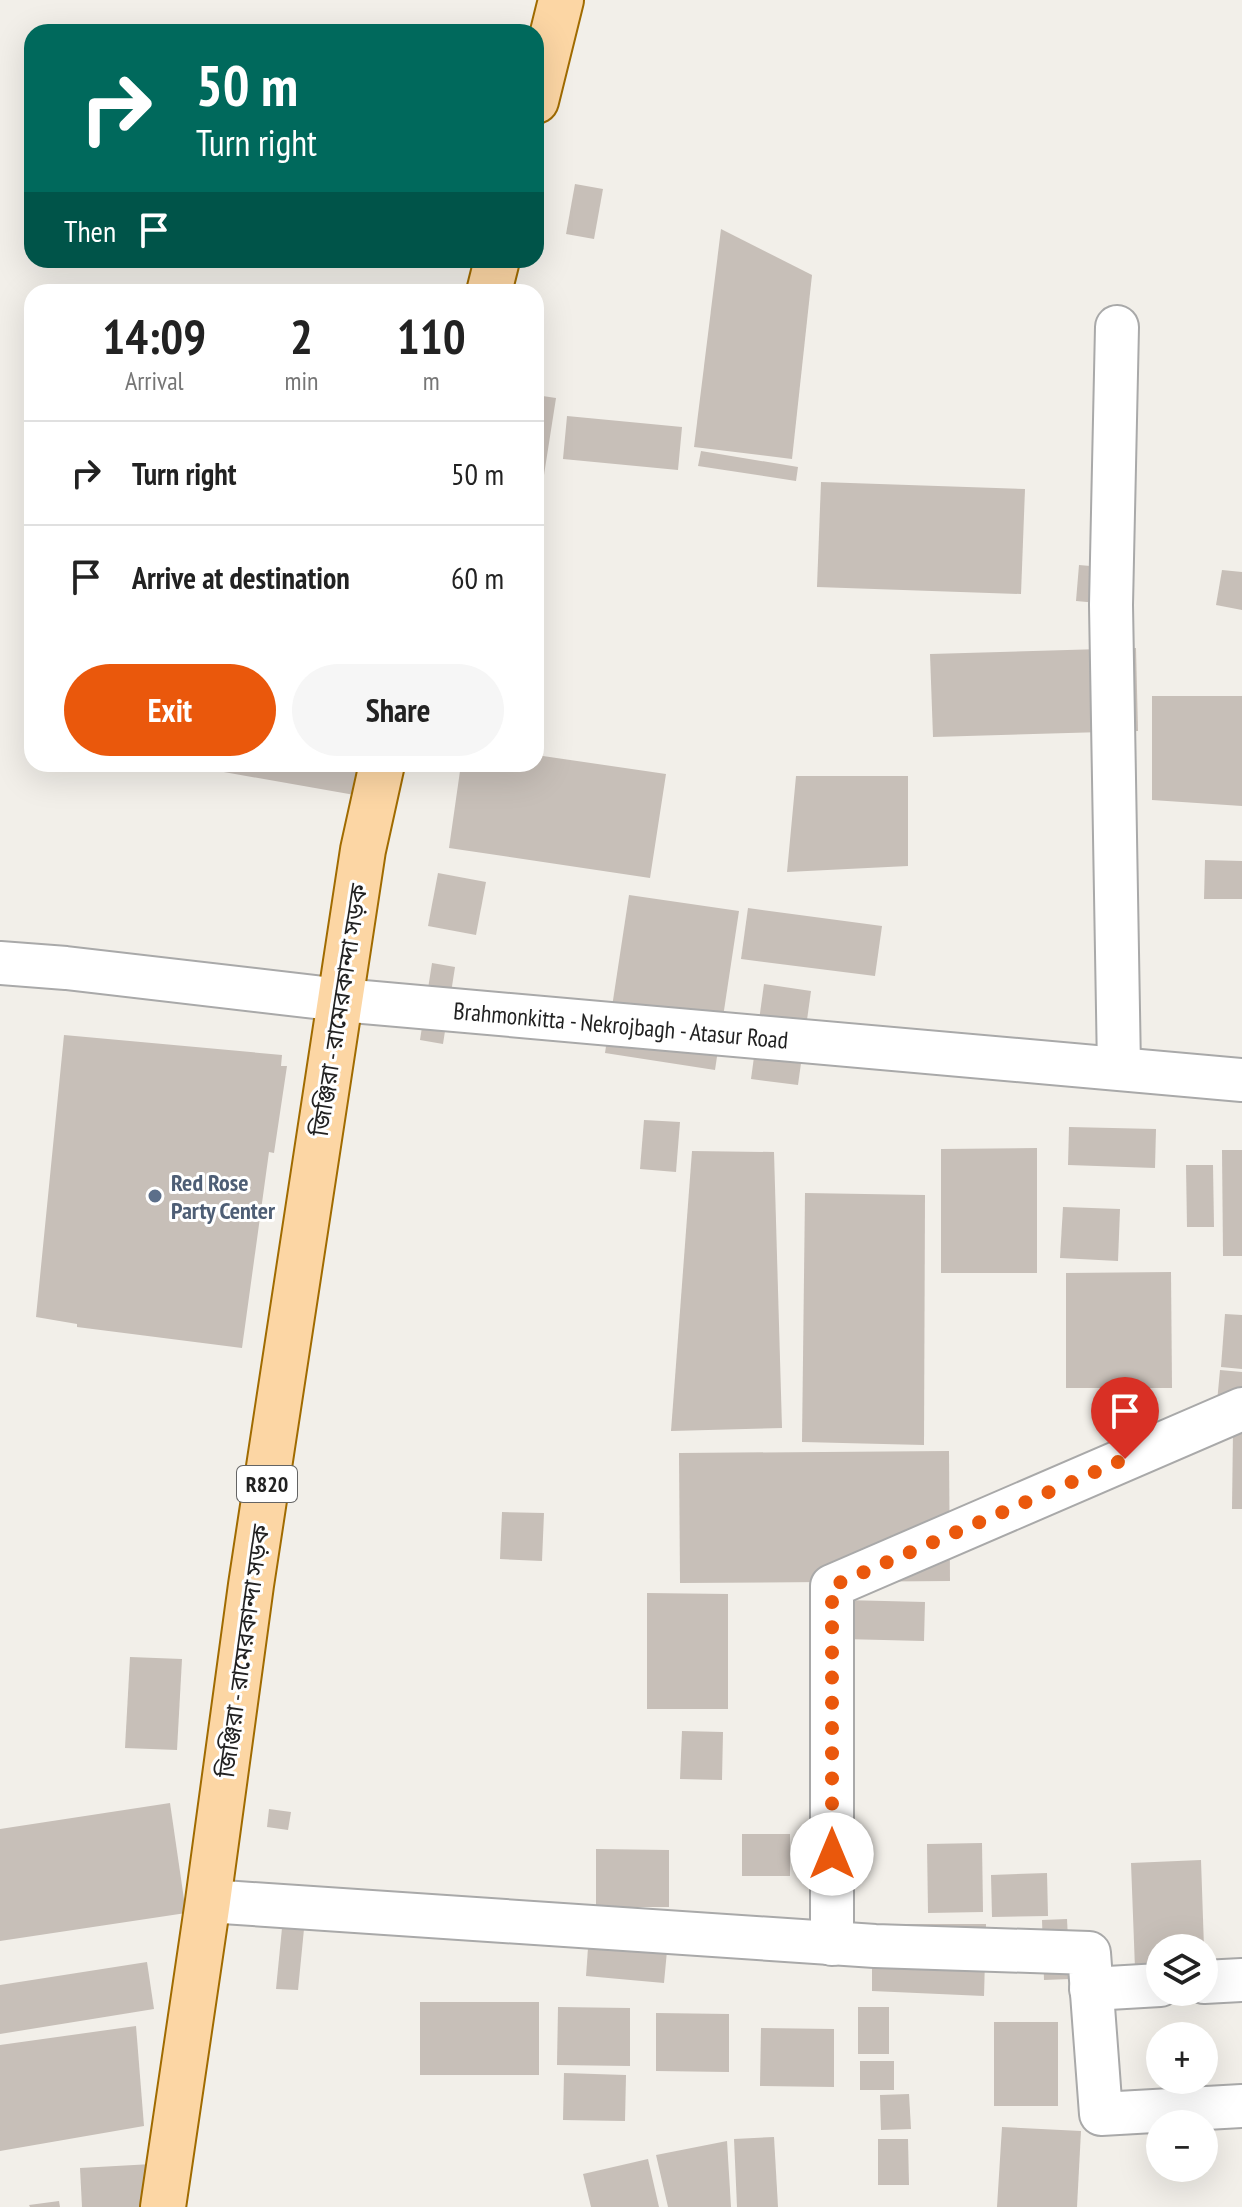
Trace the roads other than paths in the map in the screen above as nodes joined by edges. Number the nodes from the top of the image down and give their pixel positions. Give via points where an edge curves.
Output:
1 (561, 0) edge
2 (544, 69) edge
3 (1117, 327) dead end
4 (380, 772) edge
5 (0, 963) edge
6 (341, 1000) junction
7 (1119, 1068) junction
8 (1242, 1080) edge
9 (1242, 1409) edge
10 (208, 1901) junction
11 (832, 1944) junction
12 (1242, 1980) edge
13 (1218, 1981) edge
14 (1146, 1986) edge
15 (1091, 1989) junction
16 (1242, 2106) edge
17 (163, 2207) edge

1 - 2 main road
3 - 7 street via 1111,605
4 - 6 main road, জিঞ্জিরা - রামেরকান্দা সড়ক / R820
5 - 6 street, Brahmonkitta - Nekrojbagh - Atasur Road
6 - 7 street, Brahmonkitta - Nekrojbagh - Atasur Road
6 - 10 main road, জিঞ্জিরা - রামেরকান্দা সড়ক / R820
7 - 8 street, Brahmonkitta - Nekrojbagh - Atasur Road
9 - 11 street via 832,1586
10 - 11 street
10 - 17 main road, জিঞ্জিরা - রামেরকান্দা সড়ক / R820
11 - 15 street via 1089,1953
12 - 13 street
14 - 15 street
15 - 16 street via 1101,2114

